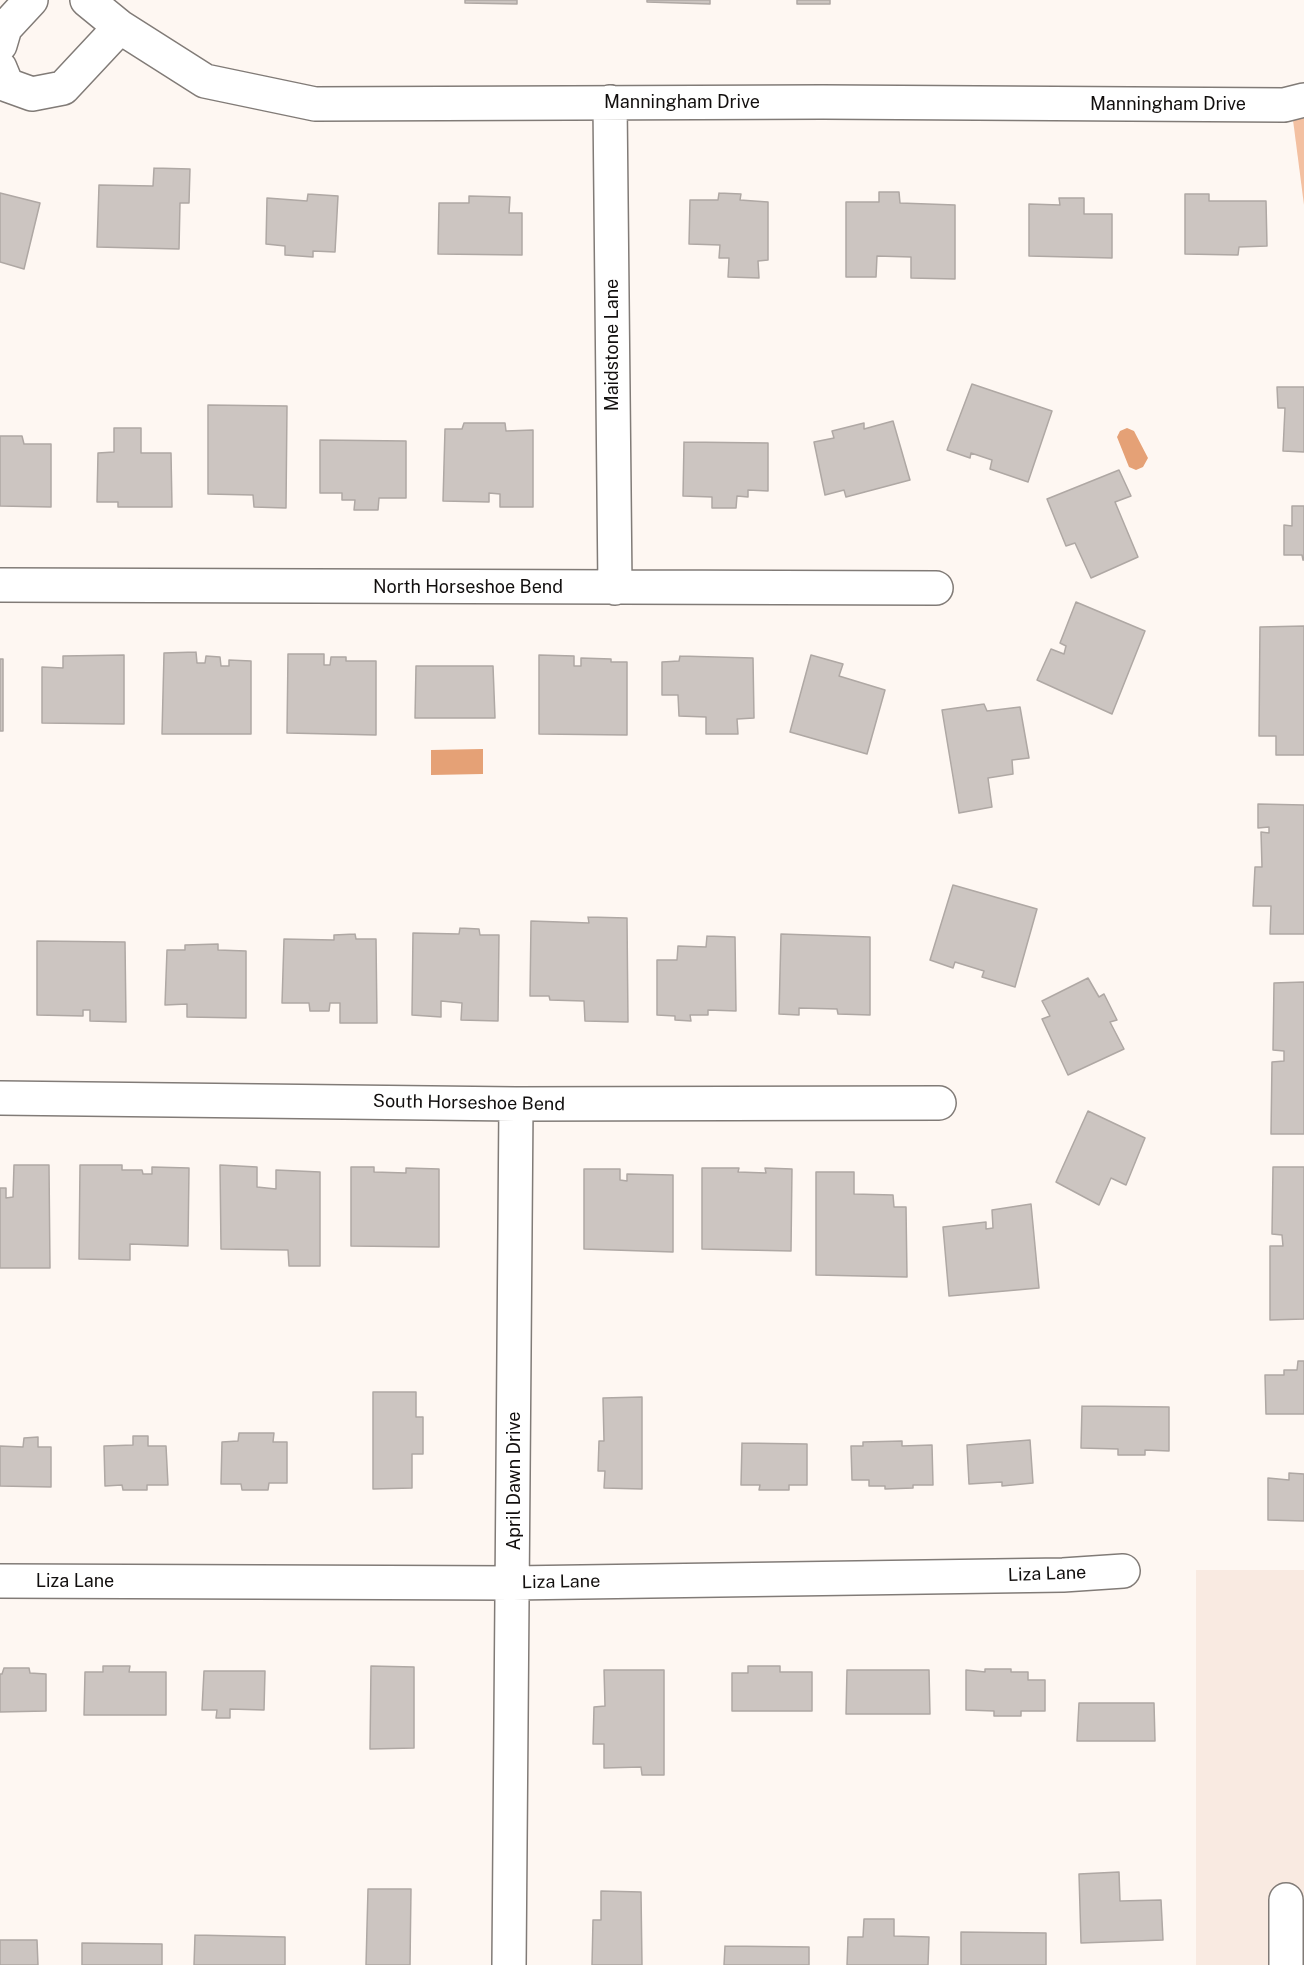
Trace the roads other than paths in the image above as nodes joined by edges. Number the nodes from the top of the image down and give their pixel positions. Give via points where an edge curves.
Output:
1 (31, 0) edge
2 (87, 0) edge
3 (120, 27) junction
4 (0, 45) edge
5 (0, 68) edge
6 (1304, 99) edge
7 (610, 102) junction
8 (0, 585) edge
9 (615, 588) junction
10 (936, 588) dead end
11 (0, 1098) edge
12 (939, 1103) dead end
13 (516, 1104) junction
14 (1123, 1570) dead end
15 (0, 1581) edge
16 (513, 1583) junction
17 (1286, 1900) dead end
18 (509, 1965) edge
19 (1286, 1965) edge

1 - 4 street via 5,28
2 - 3 street, Manningham Drive
3 - 5 street via 63,88 32,94 7,85
3 - 7 street, Manningham Drive via 205,81 315,104
6 - 7 street, Manningham Drive via 1284,105
7 - 9 street, Maidstone Lane
8 - 9 street, North Horseshoe Bend
9 - 10 street, North Horseshoe Bend
11 - 13 street, South Horseshoe Bend
12 - 13 street, South Horseshoe Bend
13 - 16 street, April Dawn Drive
14 - 16 street, Liza Lane via 1063,1575
15 - 16 street, Liza Lane
16 - 18 street, April Dawn Drive
17 - 19 street

